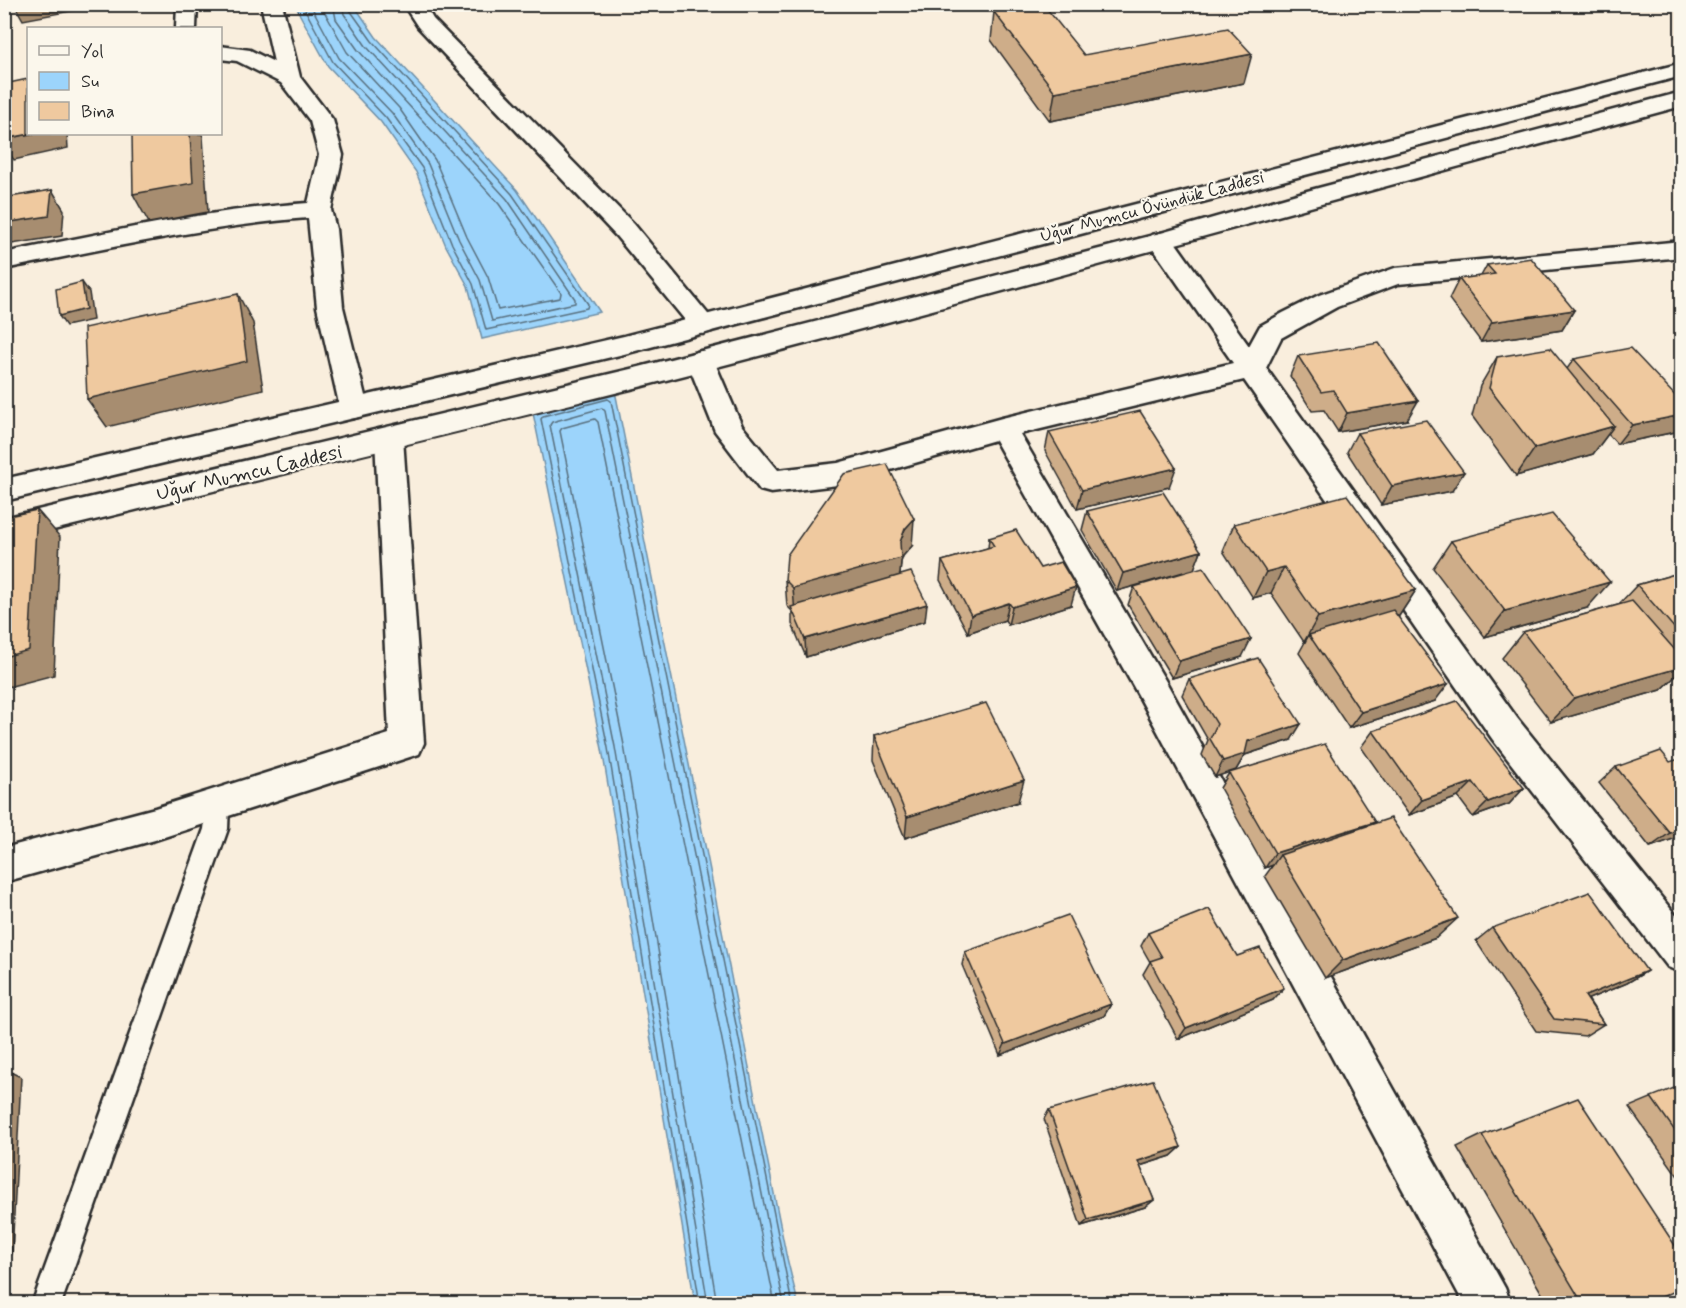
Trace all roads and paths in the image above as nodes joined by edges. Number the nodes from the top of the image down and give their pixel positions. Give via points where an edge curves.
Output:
1 (186, 4) edge
2 (271, 4) edge
3 (412, 4) edge
4 (186, 27) edge
5 (222, 52) edge
6 (1682, 69) edge
7 (289, 78) junction
8 (1682, 99) edge
9 (319, 210) junction
10 (1161, 241) junction
11 (1682, 249) edge
12 (4, 261) edge
13 (703, 325) junction
14 (701, 361) junction
15 (1252, 368) junction
16 (484, 378) joint
17 (354, 408) junction
18 (494, 413) joint
19 (1002, 428) junction
20 (389, 438) junction
21 (4, 489) edge
22 (4, 530) edge
23 (218, 804) junction
24 (4, 865) edge
25 (1682, 954) edge
26 (46, 1304) edge
27 (1490, 1304) edge

1 - 4 street
2 - 7 street
3 - 13 street via 425,24 625,230
5 - 7 street via 242,55
6 - 13 street, Uğur Mumcu Övündük Caddesi
7 - 9 street via 321,120 331,155
8 - 10 street, Uğur Mumcu Övündük Caddesi
9 - 12 street via 177,226
9 - 17 street via 330,307
10 - 14 street, Uğur Mumcu Övündük Caddesi
10 - 15 street
11 - 15 street via 1395,276 1328,301 1270,332
13 - 16 street, Uğur Mumcu Övündük Caddesi
14 - 18 street, Uğur Mumcu Övündük Caddesi
14 - 19 street via 729,431 771,482 838,474
15 - 19 street
15 - 25 street via 1505,729
16 - 17 street, Uğur Mumcu Caddesi
17 - 21 street, Uğur Mumcu Caddesi
18 - 20 street, Uğur Mumcu Caddesi
19 - 27 street via 1153,690
20 - 22 street, Uğur Mumcu Caddesi
20 - 23 street via 407,743
23 - 24 street
23 - 26 lane via 216,829

